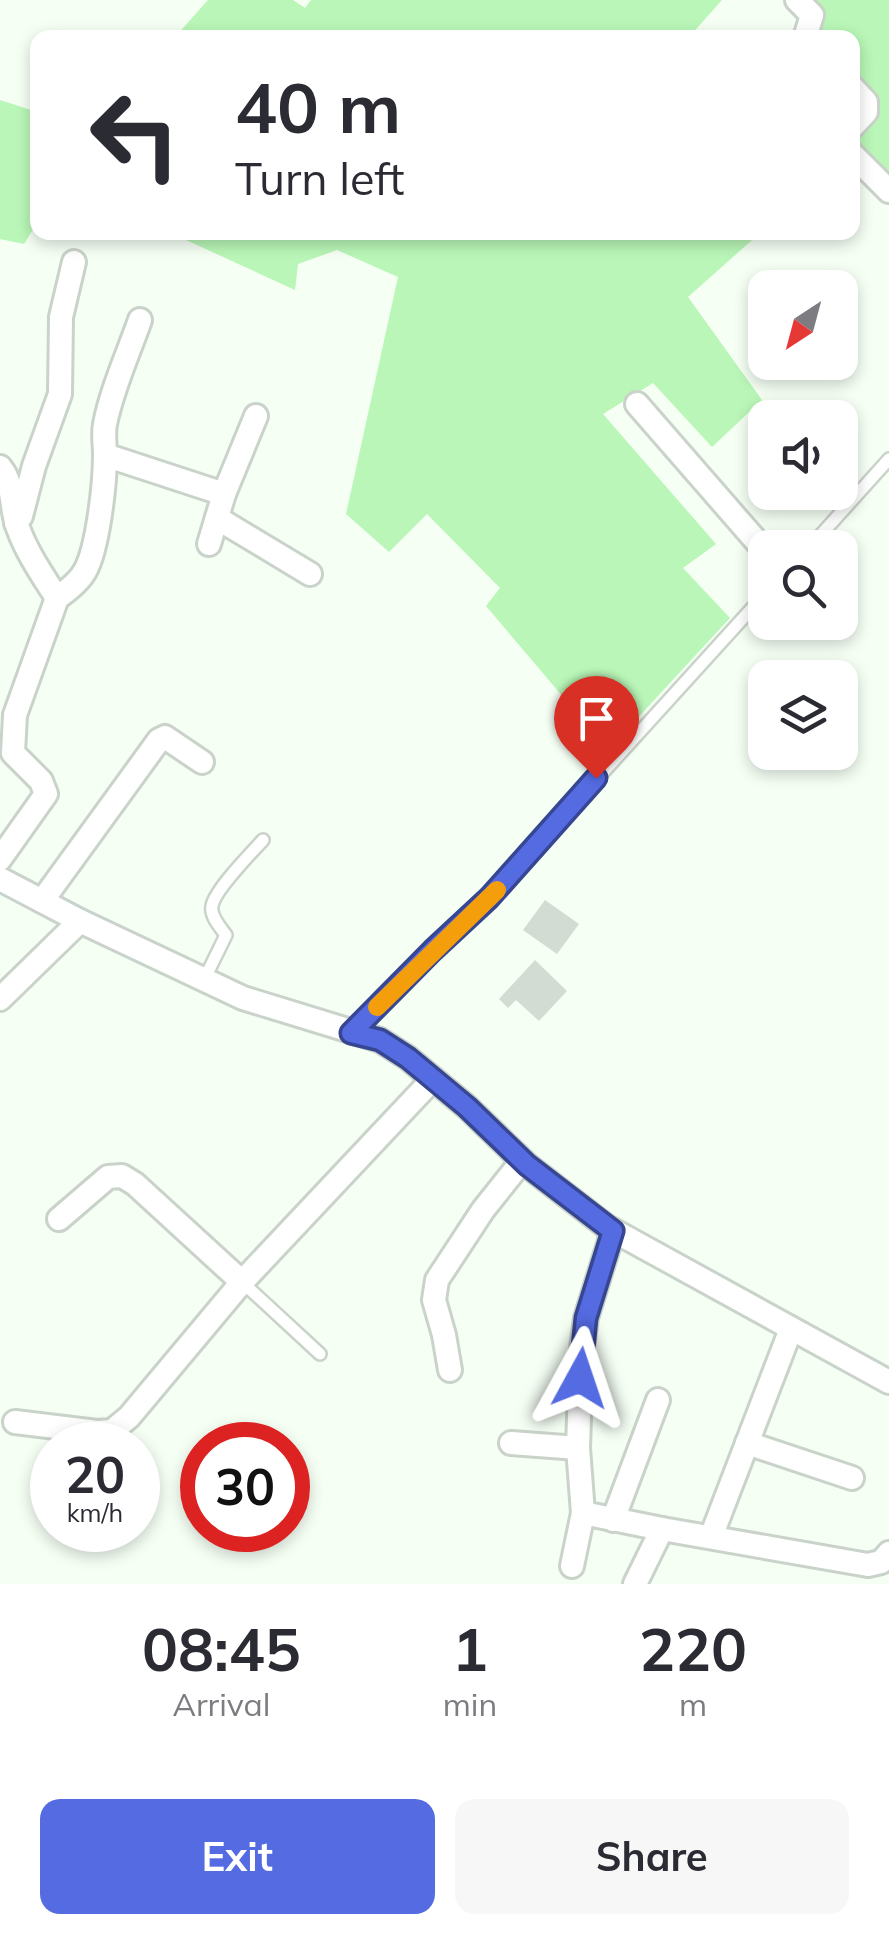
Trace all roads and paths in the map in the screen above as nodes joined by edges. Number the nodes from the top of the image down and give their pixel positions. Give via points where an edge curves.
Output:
1 (797, 0) edge
2 (807, 30) edge
3 (860, 96) edge
4 (860, 118) edge
5 (860, 162) edge
6 (889, 191) edge
7 (74, 262) dead end
8 (140, 320) dead end
9 (637, 404) dead end
10 (256, 416) dead end
11 (105, 456) junction
12 (889, 459) edge
13 (0, 467) edge
14 (224, 494) junction
15 (217, 518) junction
16 (16, 523) junction
17 (824, 530) edge
18 (748, 532) edge
19 (209, 544) dead end
20 (310, 574) dead end
21 (57, 598) junction
22 (748, 613) edge
23 (6, 748) edge
24 (202, 762) dead end
25 (262, 840) dead end
26 (0, 859) edge
27 (0, 879) edge
28 (42, 900) junction
29 (80, 920) junction
30 (204, 980) junction
31 (0, 999) edge
32 (351, 1033) junction
33 (433, 1079) junction
34 (522, 1160) junction
35 (59, 1219) dead end
36 (613, 1231) junction
37 (242, 1282) junction
38 (791, 1330) junction
39 (320, 1354) dead end
40 (450, 1370) dead end
41 (889, 1382) edge
42 (658, 1400) dead end
43 (15, 1422) dead end
44 (747, 1442) junction
45 (512, 1444) dead end
46 (578, 1448) junction
47 (852, 1478) dead end
48 (583, 1513) junction
49 (613, 1520) junction
50 (662, 1529) junction
51 (711, 1537) junction
52 (889, 1553) edge
53 (572, 1566) dead end
54 (635, 1584) edge

1 - 2 street via 812,15
3 - 4 street via 866,112
5 - 6 street
7 - 16 street via 62,316 60,394
8 - 11 street via 106,419
9 - 18 street
10 - 14 street
11 - 14 street
11 - 21 street via 92,553 84,572
12 - 17 lane
13 - 16 street via 9,478
14 - 15 street
15 - 19 street
15 - 20 street
16 - 21 street
21 - 23 street
22 - 32 lane via 489,898
23 - 26 street via 46,794
24 - 28 street via 165,736 159,740
25 - 30 lane via 216,894 211,907 226,935
27 - 28 street
28 - 29 street
29 - 30 street
29 - 31 street
30 - 32 street
32 - 33 street via 380,1040
33 - 34 street
33 - 37 street
34 - 36 street
34 - 40 street via 437,1280 434,1300
35 - 37 street via 108,1177 122,1176
36 - 38 street
36 - 46 street via 586,1318
37 - 39 lane
37 - 43 street via 112,1431
38 - 41 street
38 - 44 street
42 - 49 street
44 - 47 street
44 - 51 street
45 - 46 street
46 - 48 street
48 - 49 street
48 - 53 street
49 - 50 street
50 - 51 street
50 - 54 street
51 - 52 street via 868,1565

